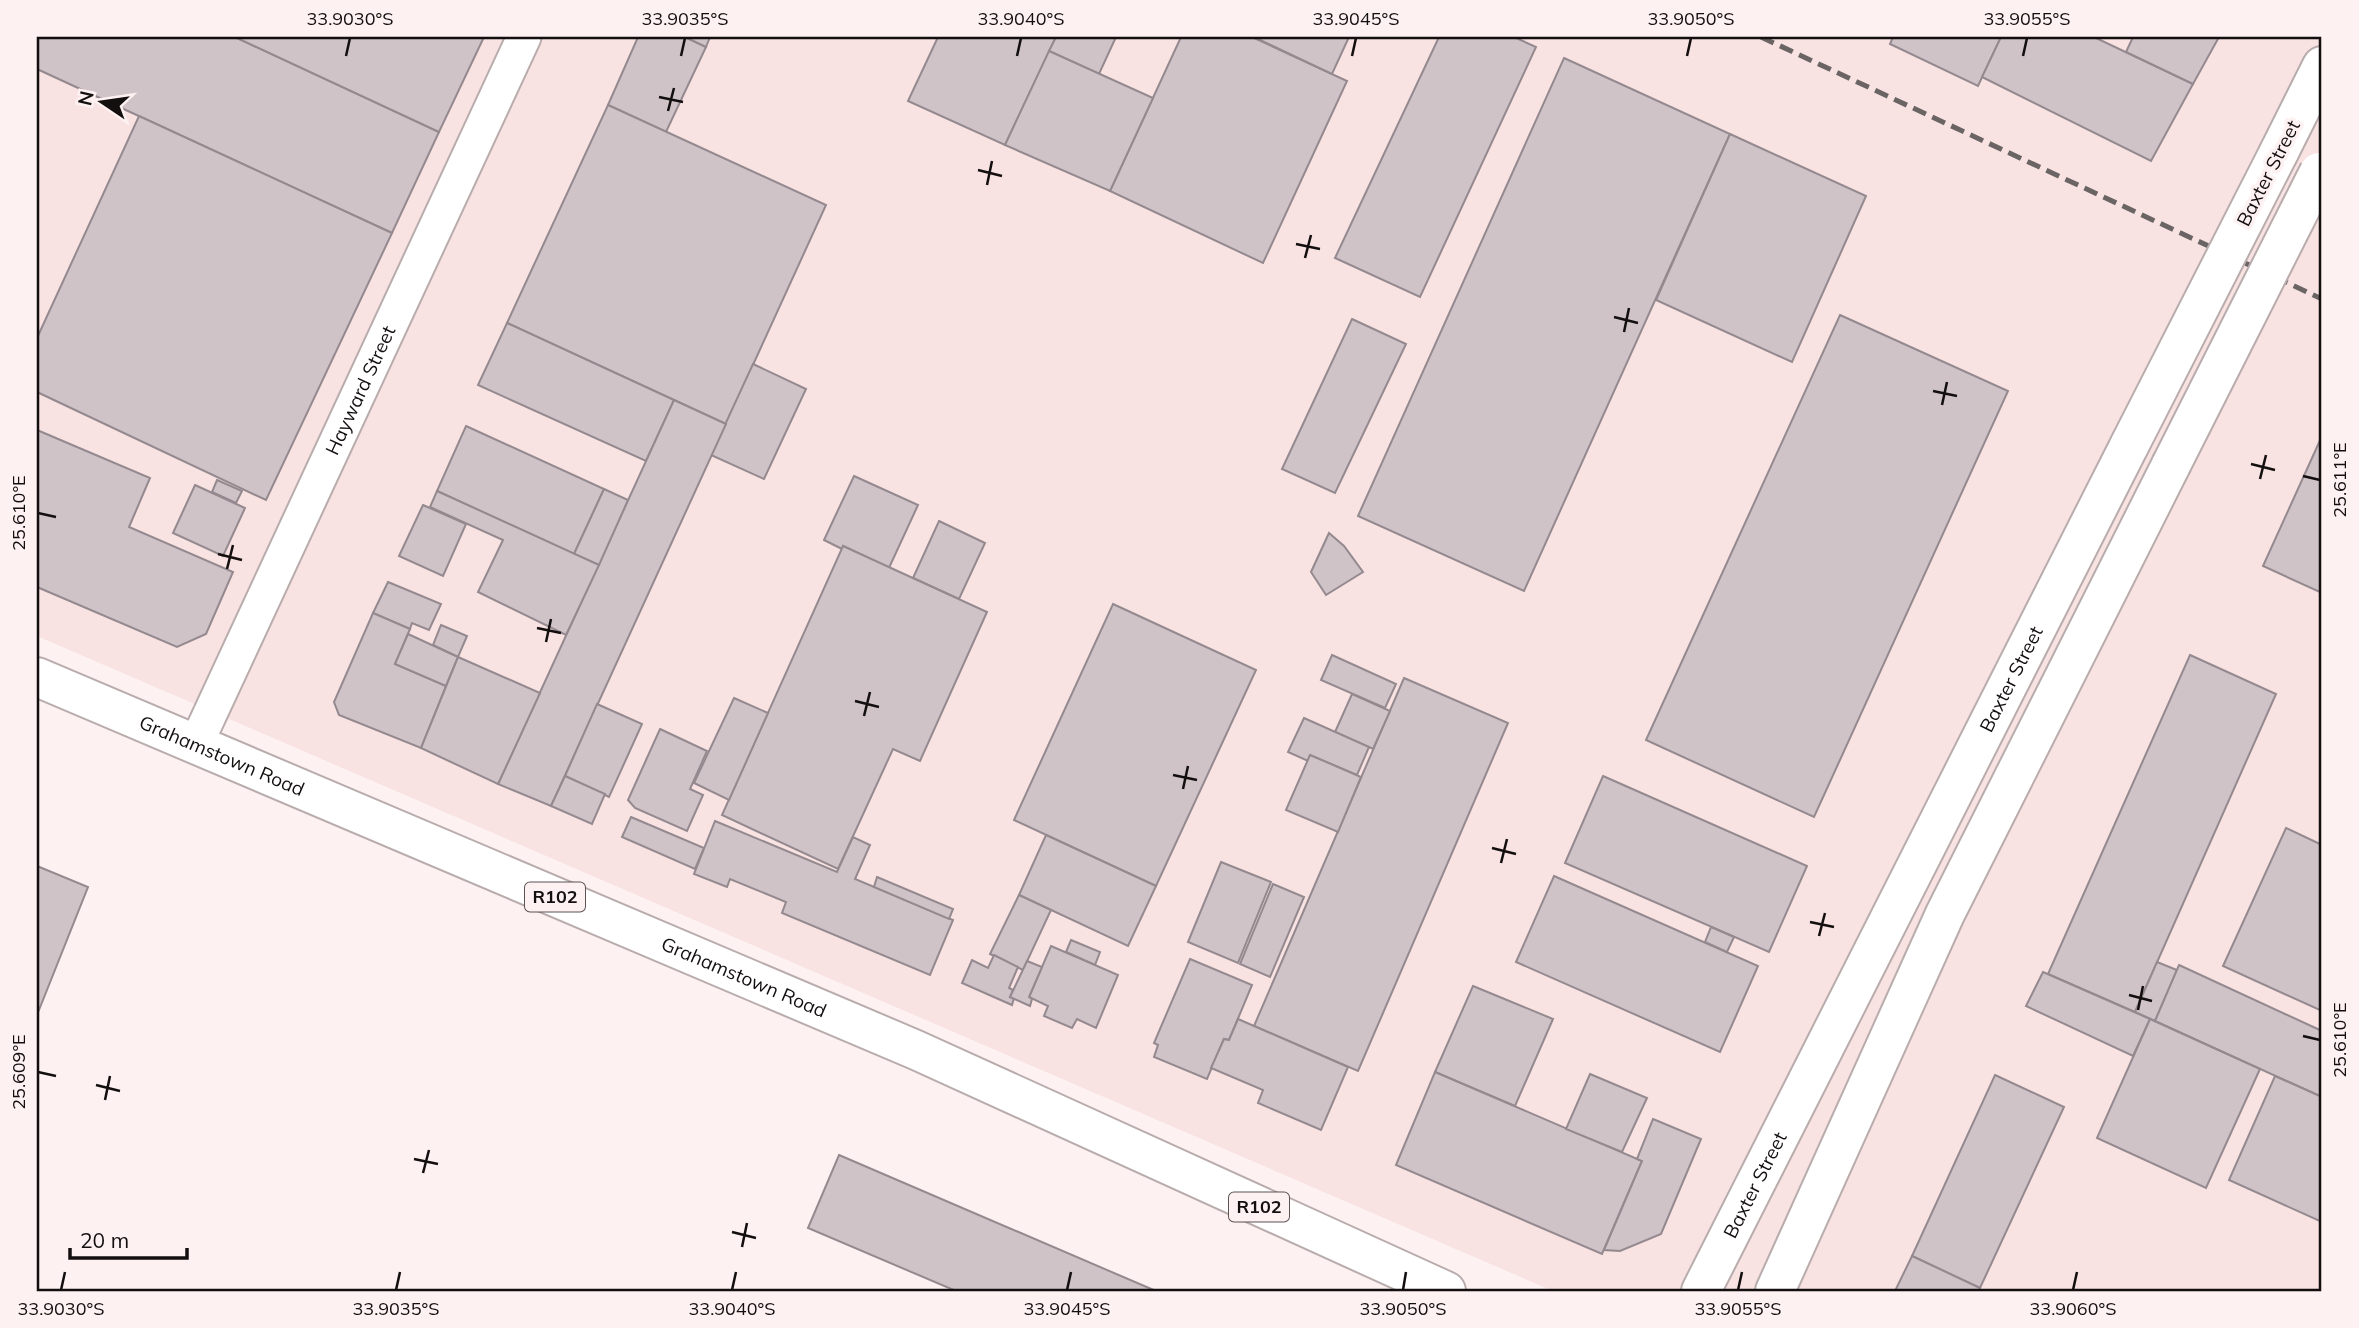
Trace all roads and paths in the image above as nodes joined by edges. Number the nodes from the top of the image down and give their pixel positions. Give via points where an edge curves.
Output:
1 (524, 37) edge
2 (2322, 66) edge
3 (2321, 169) edge
4 (37, 677) edge
5 (197, 744) junction
6 (1446, 1291) edge
7 (1701, 1291) edge
8 (1775, 1291) edge

1 - 5 street, Hayward Street
2 - 7 main road, Baxter Street, bridge
3 - 8 main road, bridge via 1945,914
4 - 5 main road, Grahamstown Road / R102
5 - 6 main road, Grahamstown Road / R102 via 916,1050

